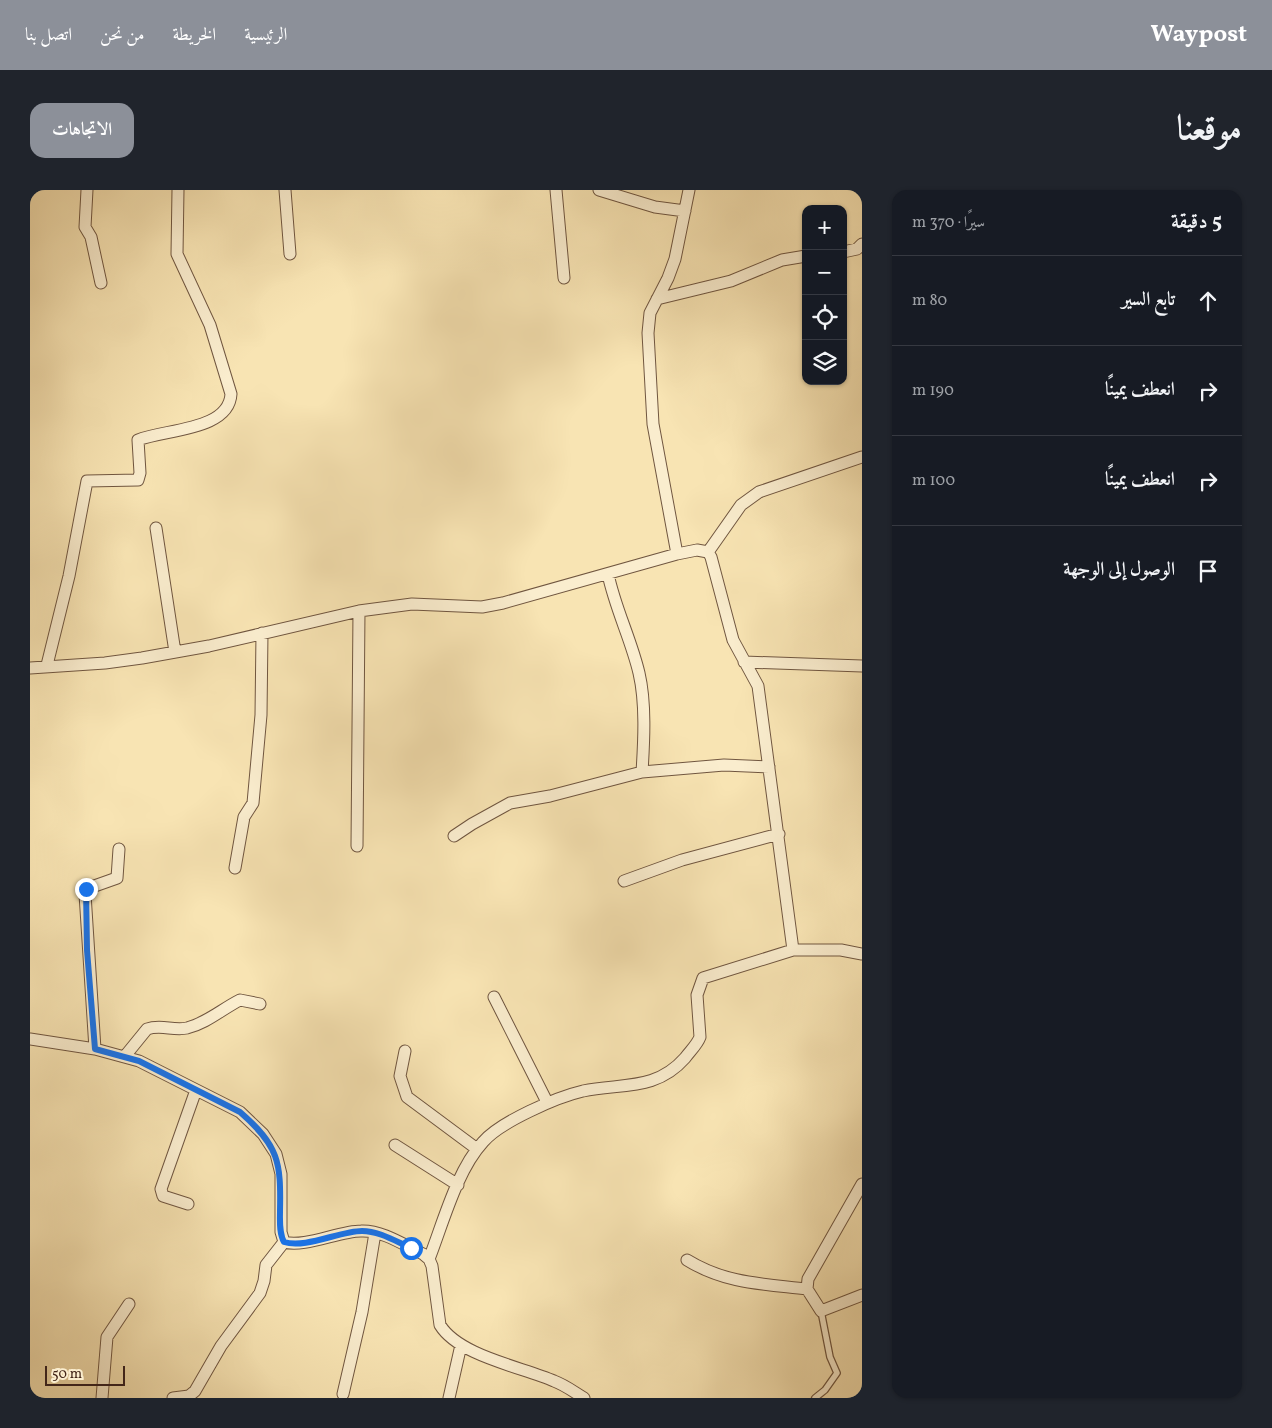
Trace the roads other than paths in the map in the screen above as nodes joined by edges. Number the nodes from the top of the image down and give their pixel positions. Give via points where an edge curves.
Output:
1 (87, 190) edge
2 (178, 190) edge
3 (285, 190) edge
4 (556, 190) edge
5 (599, 190) edge
6 (689, 190) edge
7 (685, 211) junction
8 (862, 244) edge
9 (847, 251) edge
10 (290, 254) dead end
11 (802, 257) edge
12 (564, 278) dead end
13 (101, 283) dead end
14 (656, 299) junction
15 (862, 458) edge
16 (156, 528) dead end
17 (708, 552) junction
18 (677, 554) junction
19 (608, 574) junction
20 (359, 611) junction
21 (262, 633) junction
22 (175, 652) junction
23 (744, 662) junction
24 (47, 666) junction
25 (862, 666) edge
26 (30, 668) edge
27 (769, 767) junction
28 (642, 772) junction
29 (778, 834) junction
30 (454, 836) dead end
31 (357, 846) dead end
32 (119, 849) dead end
33 (235, 868) dead end
34 (624, 881) dead end
35 (793, 950) junction
36 (862, 954) edge
37 (494, 997) dead end
38 (260, 1004) dead end
39 (30, 1039) edge
40 (95, 1049) junction
41 (405, 1051) dead end
42 (124, 1056) junction
43 (196, 1090) junction
44 (547, 1102) junction
45 (396, 1145) dead end
46 (477, 1149) junction
47 (458, 1184) junction
48 (862, 1184) edge
49 (188, 1204) dead end
50 (375, 1233) junction
51 (284, 1242) junction
52 (429, 1258) junction
53 (687, 1260) dead end
54 (808, 1289) junction
55 (862, 1295) edge
56 (129, 1304) dead end
57 (821, 1311) junction
58 (461, 1345) junction
59 (566, 1393) edge
60 (343, 1394) dead end
61 (102, 1398) edge
62 (173, 1398) edge
63 (449, 1398) edge
64 (584, 1398) edge
65 (815, 1398) edge

1 - 13 street via 85,227 91,237
2 - 24 street via 177,254 210,325 231,394 230,400 223,412 202,424 138,440 140,477 134,482 87,481
3 - 10 street
4 - 12 street
5 - 7 street via 655,207
6 - 7 street
7 - 14 street via 675,259
8 - 9 street via 857,250
11 - 14 street via 782,260 731,282
14 - 18 street via 650,313 648,333 654,424
15 - 17 street via 759,492 747,499
16 - 22 street
17 - 18 street via 697,550
17 - 23 street via 733,640
18 - 19 street
19 - 20 street via 503,604 482,607 412,604
19 - 28 street via 639,674
20 - 21 street
20 - 31 street
21 - 22 street
21 - 33 street via 261,715 253,803 244,817
22 - 24 street via 105,663
23 - 25 street
23 - 27 street via 758,686
24 - 26 street
27 - 28 street via 724,765
27 - 29 street
28 - 30 street via 510,803
29 - 34 street via 682,860
29 - 35 street
32 - 40 street via 117,878 91,886 85,894
35 - 36 street via 842,950
35 - 44 street via 703,978 697,995 700,1037 673,1071 633,1085 584,1091
37 - 44 street
38 - 42 street via 240,1000 208,1021 187,1028 162,1026 147,1029
39 - 40 street
40 - 42 street
41 - 46 street via 400,1076 407,1097
42 - 43 street
43 - 49 street via 161,1189 163,1196
43 - 51 street via 240,1112 263,1134 276,1154 281,1174 281,1232
44 - 46 street via 491,1134
45 - 47 street
46 - 47 street
47 - 52 street
48 - 54 street via 808,1279
50 - 51 street via 361,1231
50 - 52 street
50 - 60 street via 362,1312
51 - 62 street via 266,1265 260,1293 220,1346 195,1391 188,1396
52 - 58 street via 435,1274 440,1325
53 - 54 street via 740,1282
54 - 57 street
55 - 57 street
56 - 61 street via 107,1337
57 - 65 lane via 830,1357 837,1374
58 - 59 street
58 - 63 street
59 - 64 street

